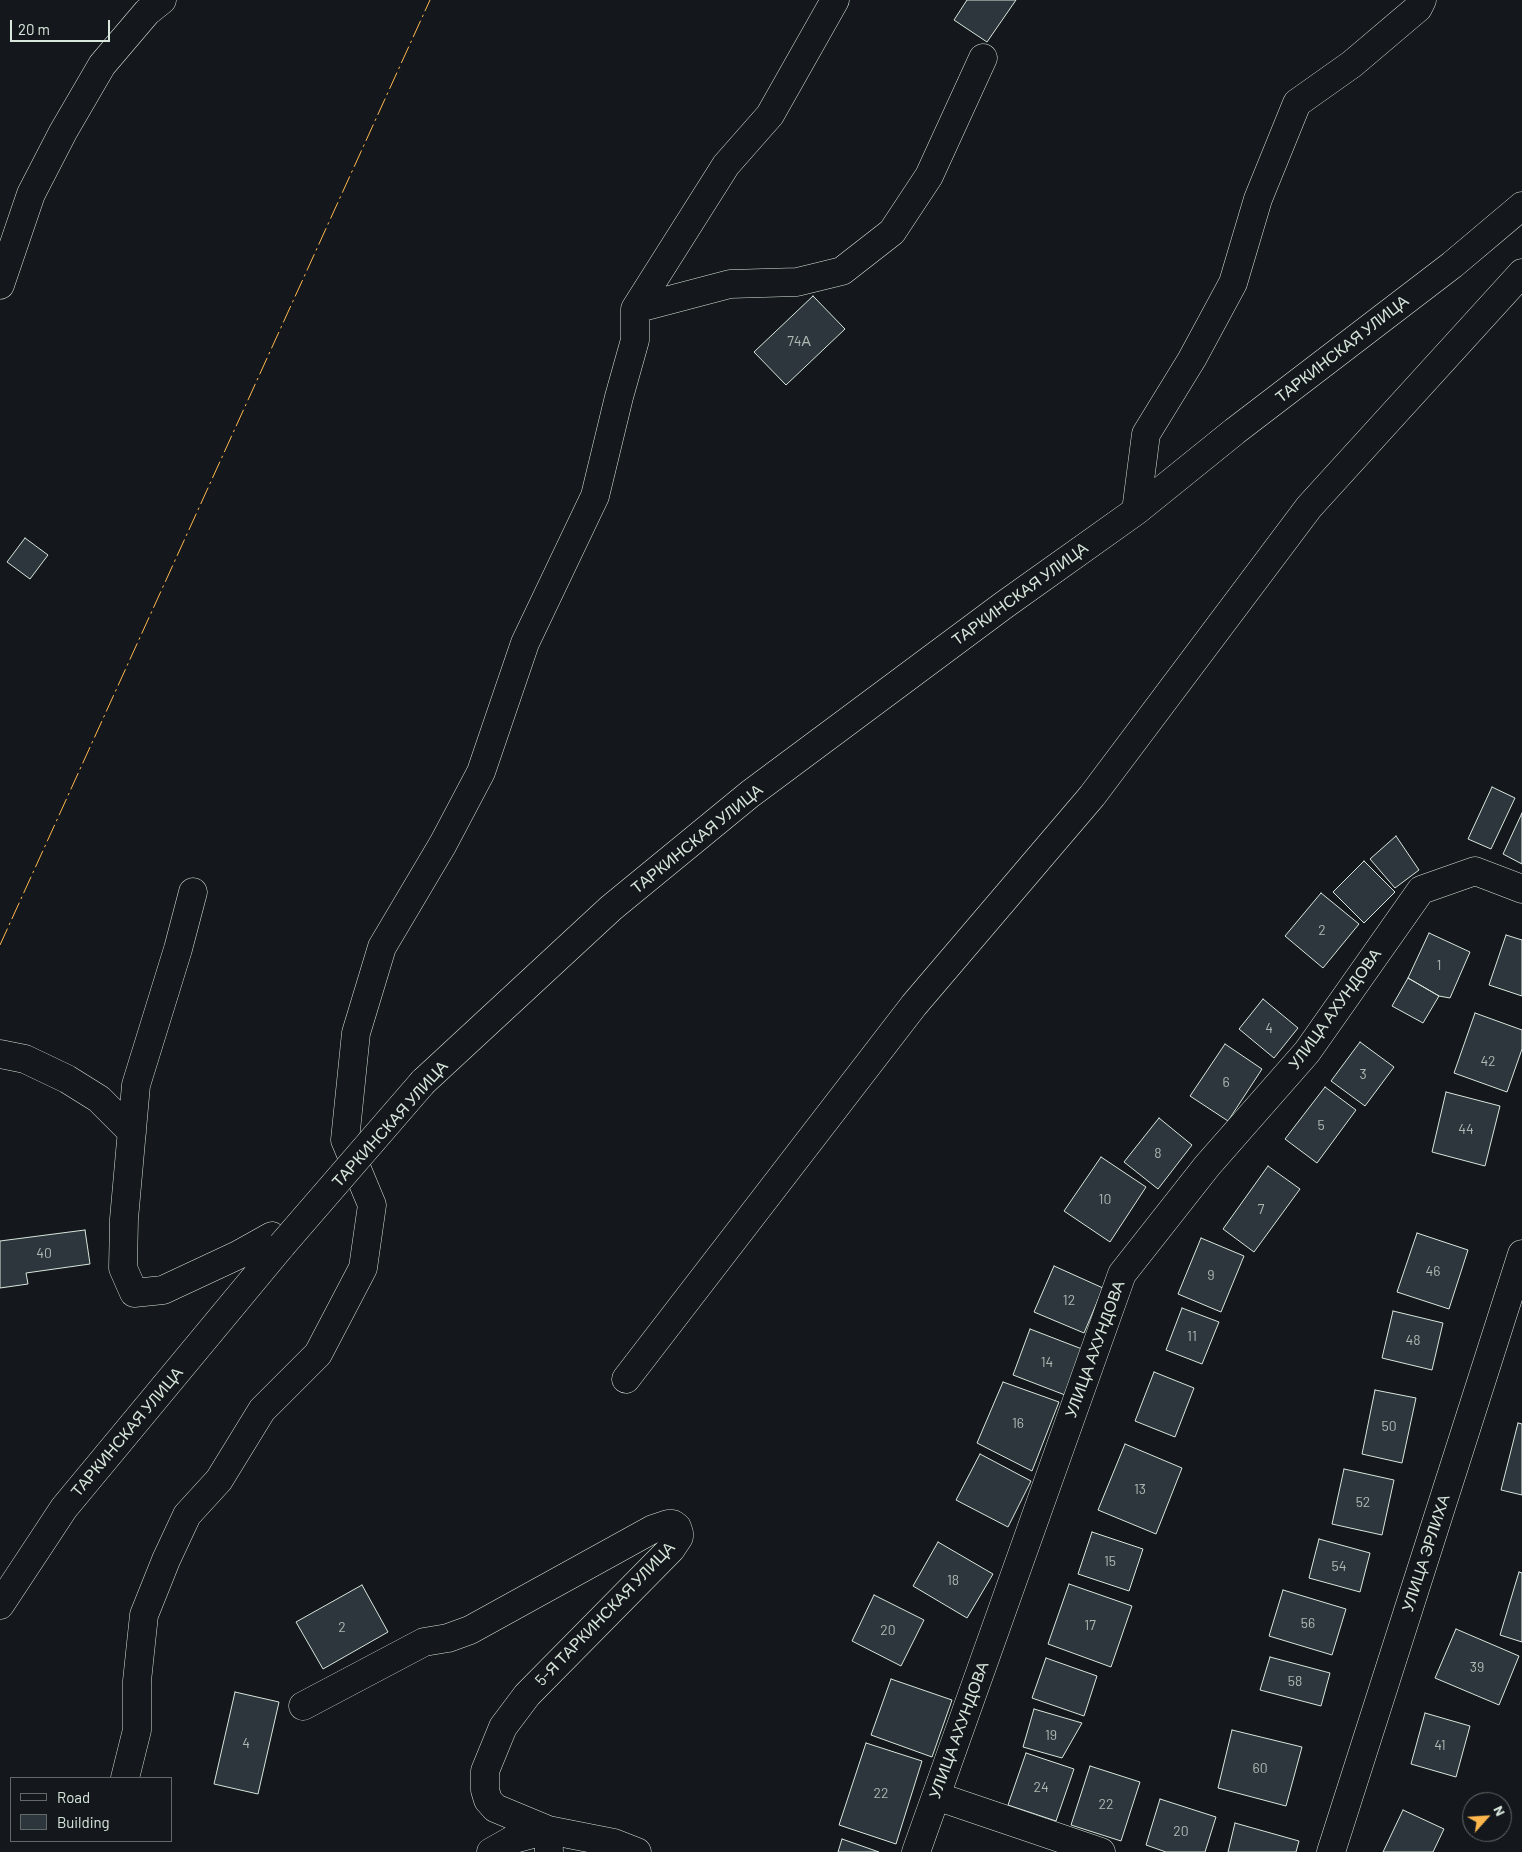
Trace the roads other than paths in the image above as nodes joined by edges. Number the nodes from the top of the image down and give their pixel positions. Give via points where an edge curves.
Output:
1 (162, 0) edge
2 (835, 0) edge
3 (1422, 0) edge
4 (984, 58) dead end
5 (1522, 206) edge
6 (1522, 273) edge
7 (0, 285) edge
8 (635, 309) junction
9 (1136, 511) junction
10 (1522, 889) edge
11 (193, 892) dead end
12 (0, 1054) edge
13 (132, 1132) junction
14 (282, 1245) junction
15 (1522, 1254) edge
16 (626, 1379) dead end
17 (0, 1605) edge
18 (302, 1706) dead end
19 (125, 1777) edge
20 (936, 1796) junction
21 (549, 1841) edge
22 (491, 1852) edge
23 (637, 1852) edge
24 (916, 1852) edge
25 (1101, 1852) edge
26 (1330, 1852) edge

1 - 7 street via 147,12 102,65 63,132 31,194
2 - 8 street via 770,115 726,165
3 - 9 street via 1418,8 1352,64 1298,103 1258,199 1233,284 1146,434
4 - 8 street via 930,176 892,232 842,271 797,282 730,284
5 - 9 street, ТАРКИНСКАЯ УЛИЦА via 1452,265
6 - 16 street via 1309,507 1092,796 914,1005
8 - 19 street via 635,340 595,496 525,643 481,772 382,947 356,1033 345,1140 372,1206 363,1268 318,1354 262,1410 219,1480 187,1515 144,1615 137,1681 137,1730
9 - 14 street, ТАРКИНСКАЯ УЛИЦА, bridge via 996,610 750,794 611,908 423,1082
10 - 20 street, УЛИЦА АХУНДОВА via 1475,871 1421,890 1307,1052 1207,1166 1122,1274
11 - 13 street via 136,1085
12 - 13 street via 25,1059 67,1079 100,1099
13 - 14 street via 123,1268 134,1292 163,1290 272,1236
14 - 17 street, ТАРКИНСКАЯ УЛИЦА via 64,1508
15 - 26 street, УЛИЦА ЭРЛИХА
18 - 21 street, 5-Я ТАРКИНСКАЯ УЛИЦА via 424,1642 470,1630 654,1529 673,1524 679,1532 671,1549 527,1695 502,1727 491,1753 485,1771 488,1800 495,1808
20 - 24 street, УЛИЦА АХУНДОВА
20 - 25 street
21 - 22 street, 5-Я ТАРКИНСКАЯ УЛИЦА via 514,1839
21 - 23 street, 5-Я ТАРКИНСКАЯ УЛИЦА via 614,1843

